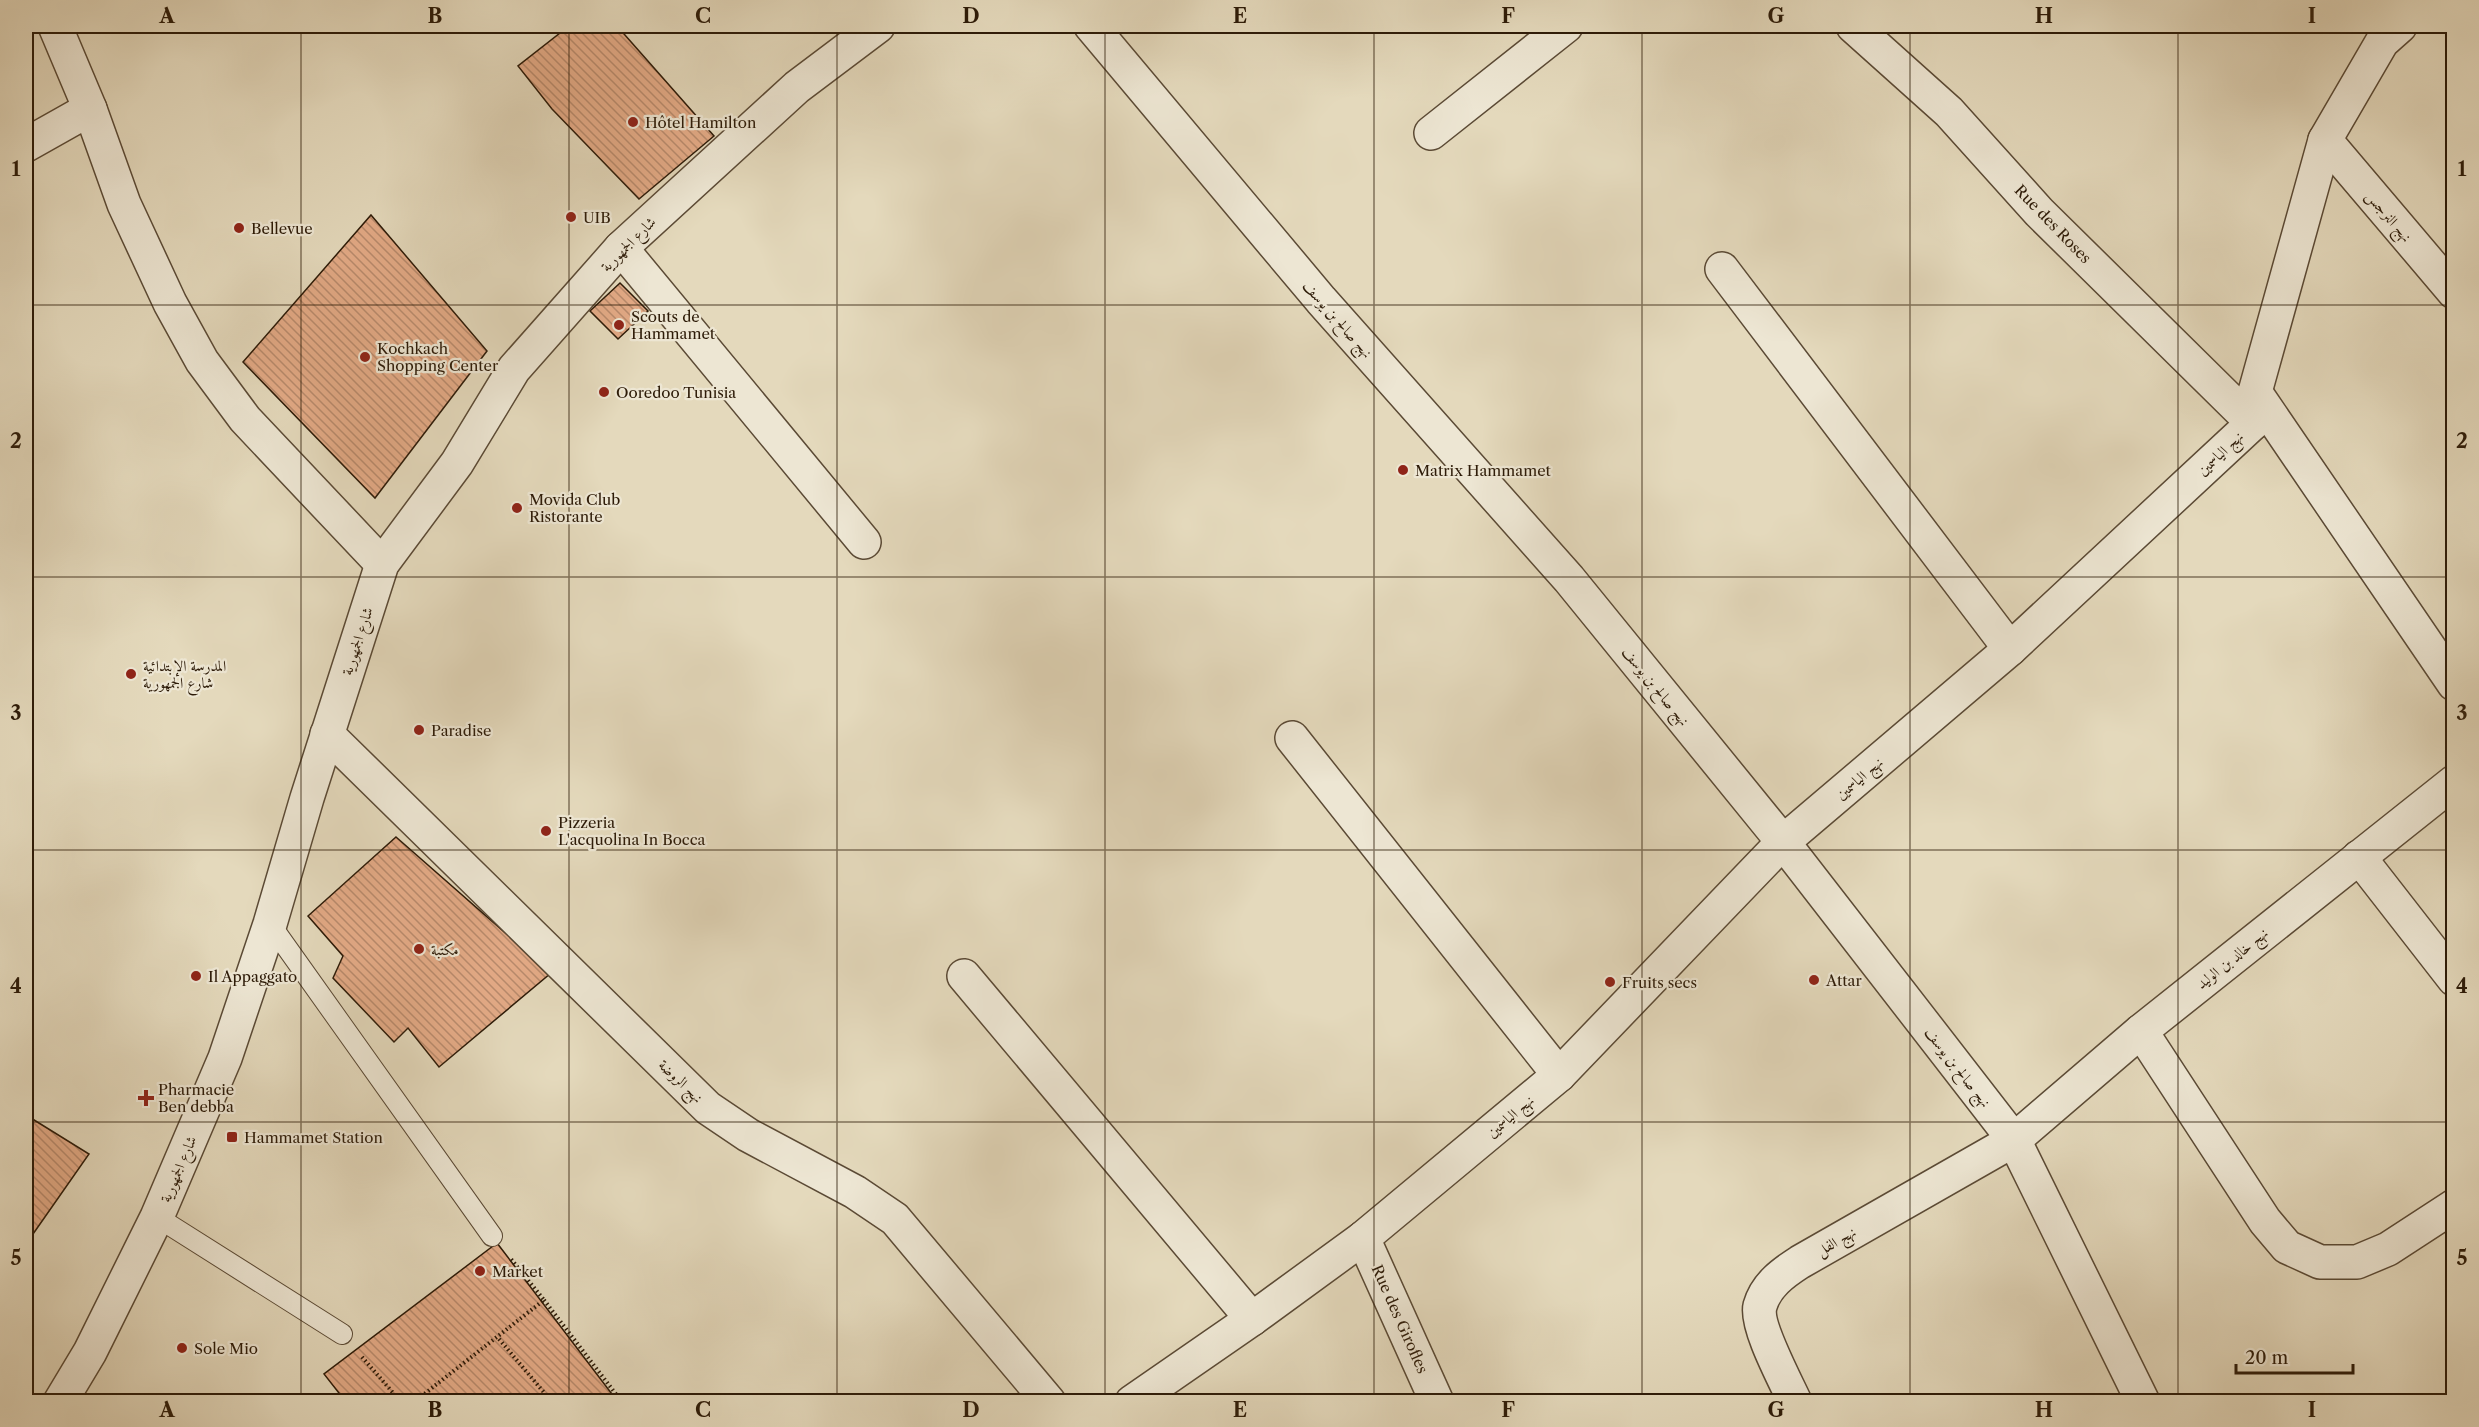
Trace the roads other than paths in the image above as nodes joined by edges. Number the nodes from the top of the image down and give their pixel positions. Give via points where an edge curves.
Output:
1 (55, 26) edge
2 (878, 26) edge
3 (1090, 26) edge
4 (1566, 26) edge
5 (1853, 26) edge
6 (2400, 26) edge
7 (90, 108) junction
8 (1431, 133) dead end
9 (2325, 140) junction
10 (26, 145) edge
11 (621, 248) junction
12 (1722, 268) dead end
13 (2454, 292) edge
14 (2254, 407) junction
15 (864, 542) dead end
16 (382, 564) junction
17 (2010, 649) junction
18 (2454, 684) edge
19 (327, 734) junction
20 (1292, 738) dead end
21 (2454, 782) edge
22 (1783, 842) junction
23 (2359, 857) junction
24 (270, 924) junction
25 (964, 976) dead end
26 (2454, 979) edge
27 (2140, 1031) junction
28 (1559, 1075) junction
29 (2014, 1140) junction
30 (2454, 1206) edge
31 (157, 1217) junction
32 (492, 1236) road end
33 (1363, 1238) junction
34 (1252, 1319) junction
35 (342, 1334) road end
36 (60, 1401) edge
37 (1049, 1401) edge
38 (1132, 1401) edge
39 (1437, 1401) edge
40 (1795, 1401) edge
41 (2143, 1401) edge

1 - 7 street
2 - 11 street, شارع الجمهورية via 797,87
3 - 22 street, نهج صالح بن يوسف via 1321,300 1569,579
4 - 8 street
5 - 14 street, Rue des Roses via 1949,112 2039,212
6 - 9 street via 2382,42
7 - 10 street
7 - 16 street via 147,256 202,361 245,419
9 - 13 street, نهج النرجس
9 - 14 street
11 - 15 street
11 - 16 street, شارع الجمهورية via 514,369 457,463
12 - 17 street
14 - 17 street, نهج الياسمين
14 - 18 street, Rue des Roses
16 - 19 street, شارع الجمهورية
17 - 22 street, نهج الياسمين
19 - 24 street, شارع الجمهورية
19 - 37 street, نهج الروضة via 708,1108 748,1135 855,1192 895,1220
20 - 28 street
21 - 23 street, نهج خالد بن الوليد
22 - 28 street, نهج الياسمين
22 - 29 street, نهج صالح بن يوسف
23 - 26 street
23 - 27 street, نهج خالد بن الوليد
24 - 31 street, شارع الجمهورية via 225,1058
24 - 32 lane
25 - 34 street
27 - 29 street, نهج خالد بن الوليد
27 - 30 street via 2265,1221 2287,1247 2320,1262 2357,1262 2388,1249
28 - 33 street, نهج الياسمين
29 - 40 street, نهج الفل via 1800,1262 1768,1289 1760,1307 1760,1324
29 - 41 street, نهج صالح بن يوسف
31 - 35 lane
31 - 36 street, شارع الجمهورية via 90,1352
33 - 34 street, نهج الياسمين
33 - 39 street, Rue des Girofles
34 - 38 street, نهج الياسمين

